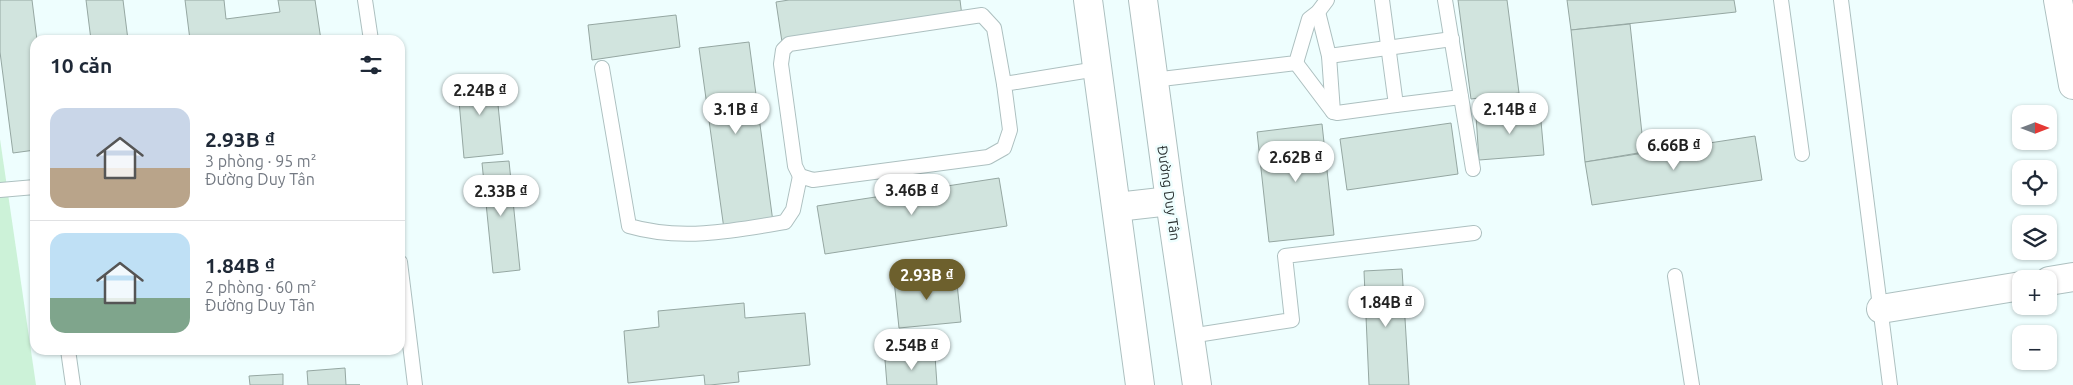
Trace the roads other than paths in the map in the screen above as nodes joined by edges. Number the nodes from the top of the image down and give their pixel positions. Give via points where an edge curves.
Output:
1 (365, 0) edge
2 (1088, 0) edge
3 (1143, 0) edge
4 (1328, 0) edge
5 (1382, 0) edge
6 (1445, 0) edge
7 (1780, 0) edge
8 (1841, 0) edge
9 (2058, 0) edge
10 (1318, 12) junction
11 (370, 35) edge
12 (1452, 39) junction
13 (1388, 48) junction
14 (1329, 56) junction
15 (1296, 63) junction
16 (602, 68) dead end
17 (1098, 69) junction
18 (1153, 80) junction
19 (1004, 84) junction
20 (2073, 85) edge
21 (1461, 97) junction
22 (1396, 105) junction
23 (1333, 112) junction
24 (1802, 154) dead end
25 (1473, 169) dead end
26 (800, 176) junction
27 (30, 187) edge
28 (0, 190) edge
29 (1170, 201) junction
30 (1117, 207) junction
31 (1474, 233) dead end
32 (1675, 276) dead end
33 (2073, 277) edge
34 (2057, 280) edge
35 (2012, 287) edge
36 (405, 303) edge
37 (1881, 309) junction
38 (1190, 336) junction
39 (69, 355) edge
40 (74, 385) edge
41 (415, 385) edge
42 (1140, 385) edge
43 (1197, 385) edge
44 (1692, 385) edge
45 (1890, 385) edge

1 - 11 lane
2 - 17 street
3 - 18 street, Đường Duy Tân
4 - 10 lane
5 - 13 lane
6 - 12 lane
7 - 24 lane
8 - 37 lane
9 - 20 street
10 - 14 lane
10 - 15 lane via 1309,19
12 - 13 lane
12 - 21 lane
13 - 14 lane
13 - 22 lane
14 - 23 lane
15 - 18 lane
15 - 23 lane
16 - 26 lane via 629,226 650,232 716,234 785,222 793,210
17 - 19 lane
17 - 30 street
18 - 29 street, Đường Duy Tân
19 - 26 lane via 1010,130 1004,148 988,157 813,180
19 - 26 lane via 994,28 982,15 789,44 783,50 781,64 795,166
21 - 22 lane
21 - 25 lane
22 - 23 lane
27 - 28 lane
29 - 30 street
29 - 38 street, Đường Duy Tân
30 - 42 street
31 - 38 lane via 1285,256 1292,320
32 - 44 lane
33 - 34 street
35 - 37 street
36 - 41 lane
37 - 45 lane
38 - 43 street, Đường Duy Tân
39 - 40 lane

